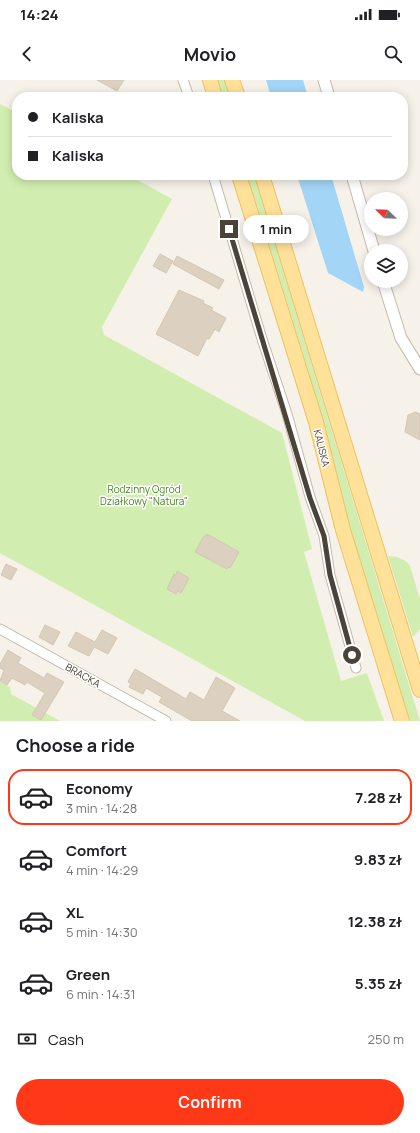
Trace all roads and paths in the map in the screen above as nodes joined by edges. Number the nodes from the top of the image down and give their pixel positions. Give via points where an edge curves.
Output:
1 (184, 80) edge
2 (210, 80) edge
3 (232, 80) edge
4 (324, 80) edge
5 (188, 92) edge
6 (214, 92) edge
7 (236, 92) edge
8 (328, 92) edge
9 (215, 180) edge
10 (241, 180) edge
11 (264, 180) edge
12 (353, 180) edge
13 (372, 244) edge
14 (385, 288) edge
15 (420, 369) edge
16 (0, 629) edge
17 (356, 668) dead end
18 (420, 690) edge
19 (166, 721) edge
20 (402, 721) edge

1 - 5 street
2 - 6 main road
3 - 7 main road
4 - 8 street
9 - 17 street via 310,498 324,536 330,575
10 - 20 main road, KALISKA via 310,402 343,530
11 - 18 main road
12 - 13 street
14 - 15 street via 401,338
16 - 19 street, BRACKA

